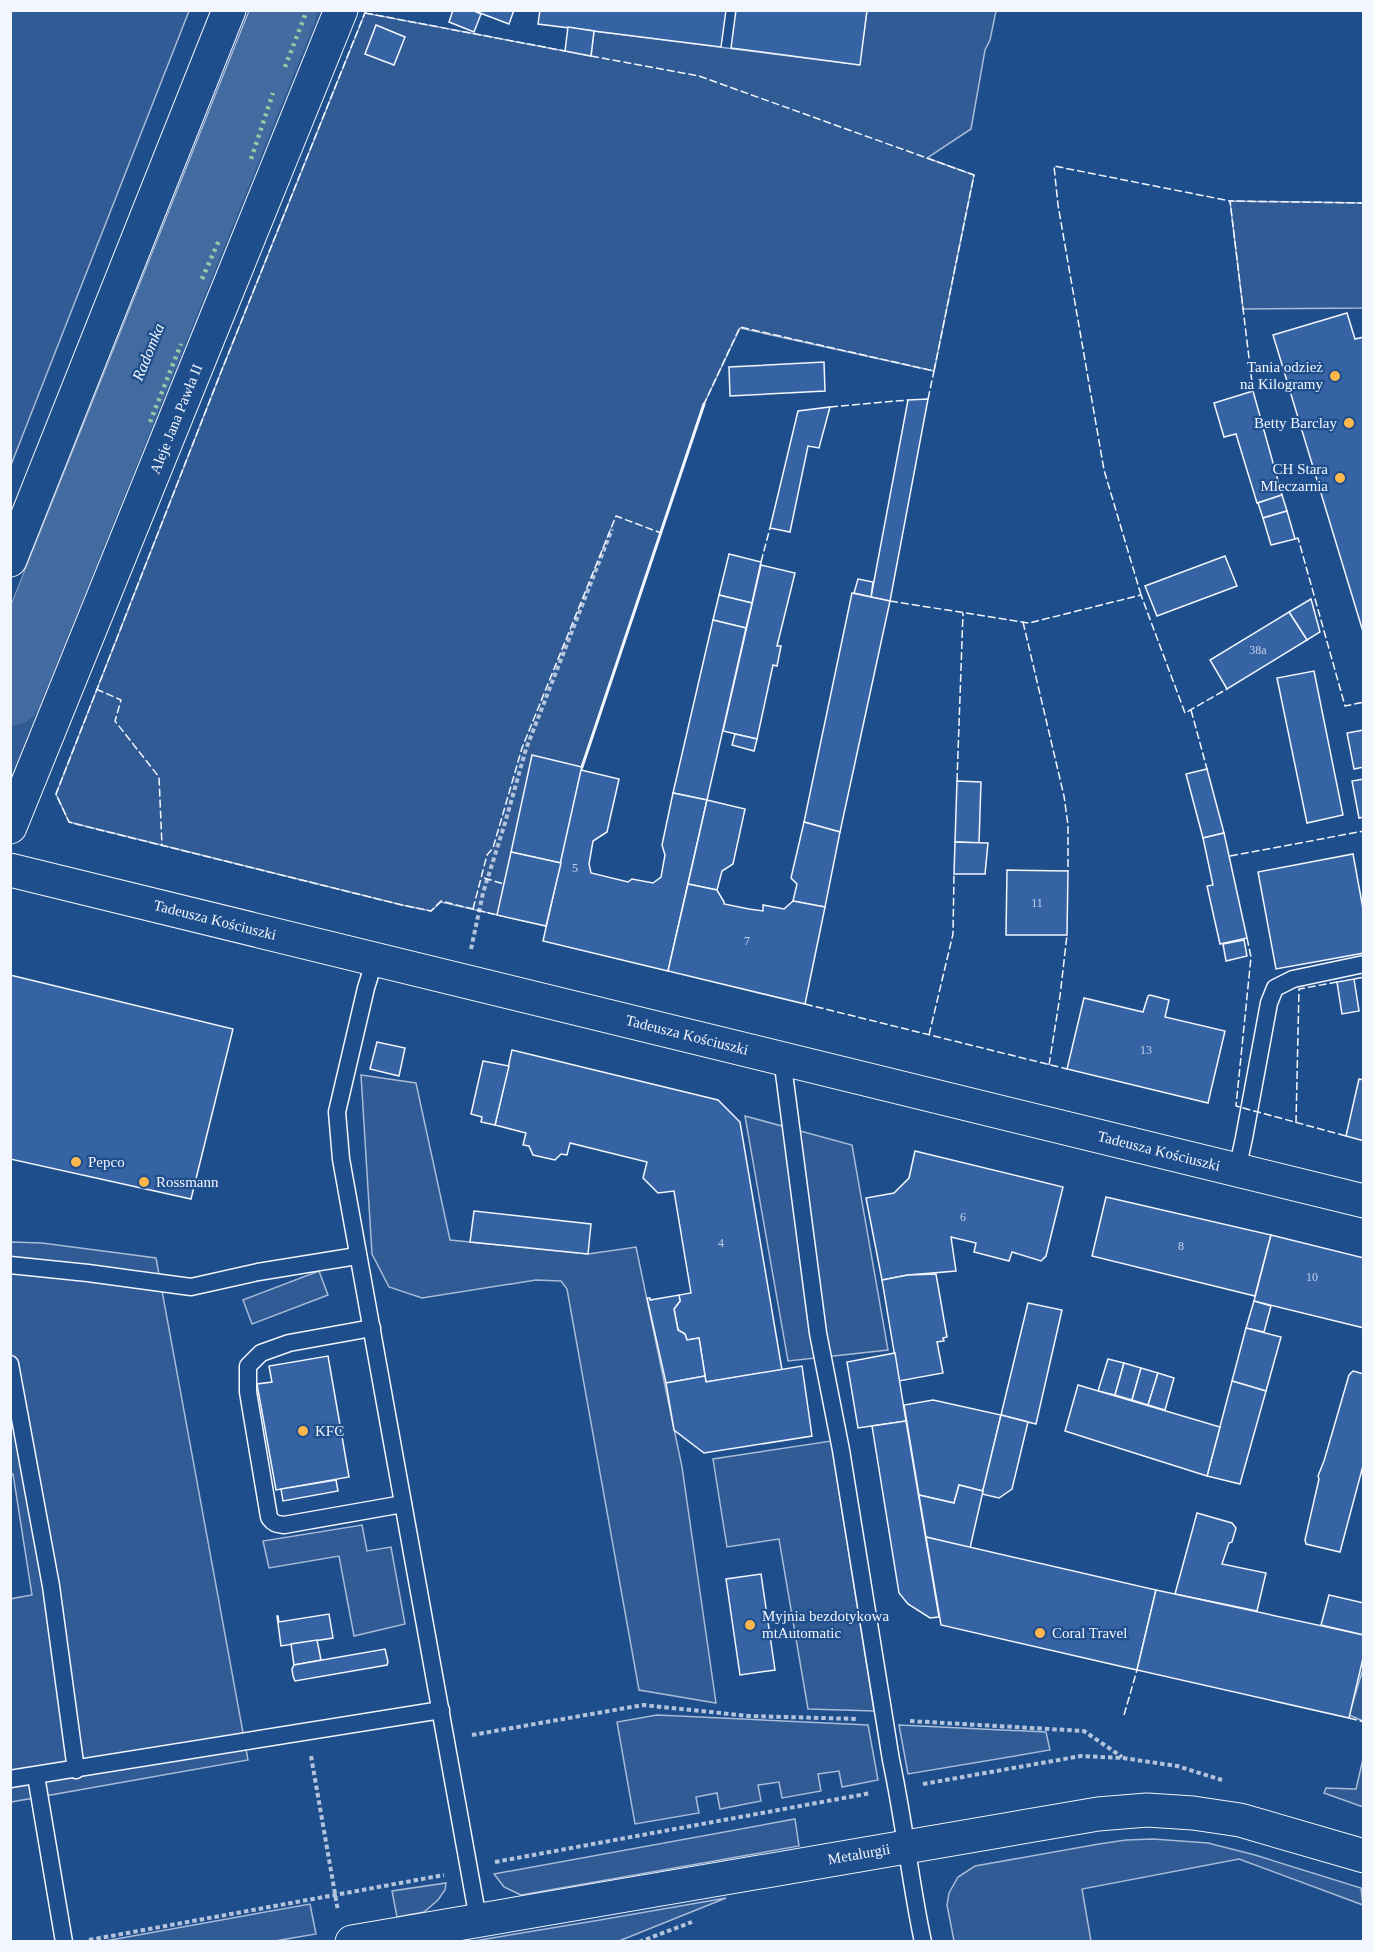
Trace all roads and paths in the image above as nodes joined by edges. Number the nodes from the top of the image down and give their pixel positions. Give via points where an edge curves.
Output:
1 (229, 10) edge
2 (341, 10) edge
3 (612, 529) dead end
4 (10, 560) edge
5 (10, 827) edge
6 (10, 870) edge
7 (470, 950) dead end
8 (375, 959) junction
9 (1364, 964) edge
10 (782, 1058) junction
11 (1237, 1170) junction
12 (1364, 1201) edge
13 (357, 1256) junction
14 (10, 1265) edge
15 (372, 1328) junction
16 (10, 1364) edge
17 (403, 1504) junction
18 (441, 1710) junction
19 (885, 1719) junction
20 (307, 1732) junction
21 (446, 1740) junction
22 (1123, 1758) dead end
23 (76, 1770) junction
24 (36, 1776) junction
25 (10, 1779) edge
26 (905, 1846) junction
27 (1364, 1856) edge
28 (469, 1871) junction
29 (334, 1895) junction
30 (478, 1919) junction
31 (346, 1930) edge
32 (64, 1941) edge
33 (79, 1941) edge
34 (923, 1941) edge

1 - 4 street
2 - 5 street, Aleje Jana Pawła II
3 - 7 path via 526,749 483,892
6 - 8 street, Tadeusza Kościuszki
8 - 10 street, Tadeusza Kościuszki
8 - 13 lane via 337,1112
9 - 11 lane via 1293,979 1275,988
10 - 11 street, Tadeusza Kościuszki
10 - 19 lane via 818,1333
11 - 12 street, Tadeusza Kościuszki
13 - 14 lane via 191,1287
13 - 15 lane
15 - 17 lane
15 - 17 lane via 289,1343 261,1353 248,1366 248,1392 269,1517 284,1525
16 - 23 lane via 51,1586
17 - 18 lane
18 - 20 lane
18 - 21 lane
19 - 21 path via 749,1716 643,1705
19 - 22 path via 1084,1731
19 - 26 lane
20 - 23 lane
20 - 29 path
21 - 28 lane
23 - 24 lane
24 - 25 lane
24 - 32 lane
26 - 27 street, Metalurgii via 1098,1814 1147,1810 1240,1820
26 - 30 street, Metalurgii
26 - 34 lane
28 - 29 path
28 - 30 lane
29 - 31 path
29 - 33 path
30 - 31 street, Metalurgii

